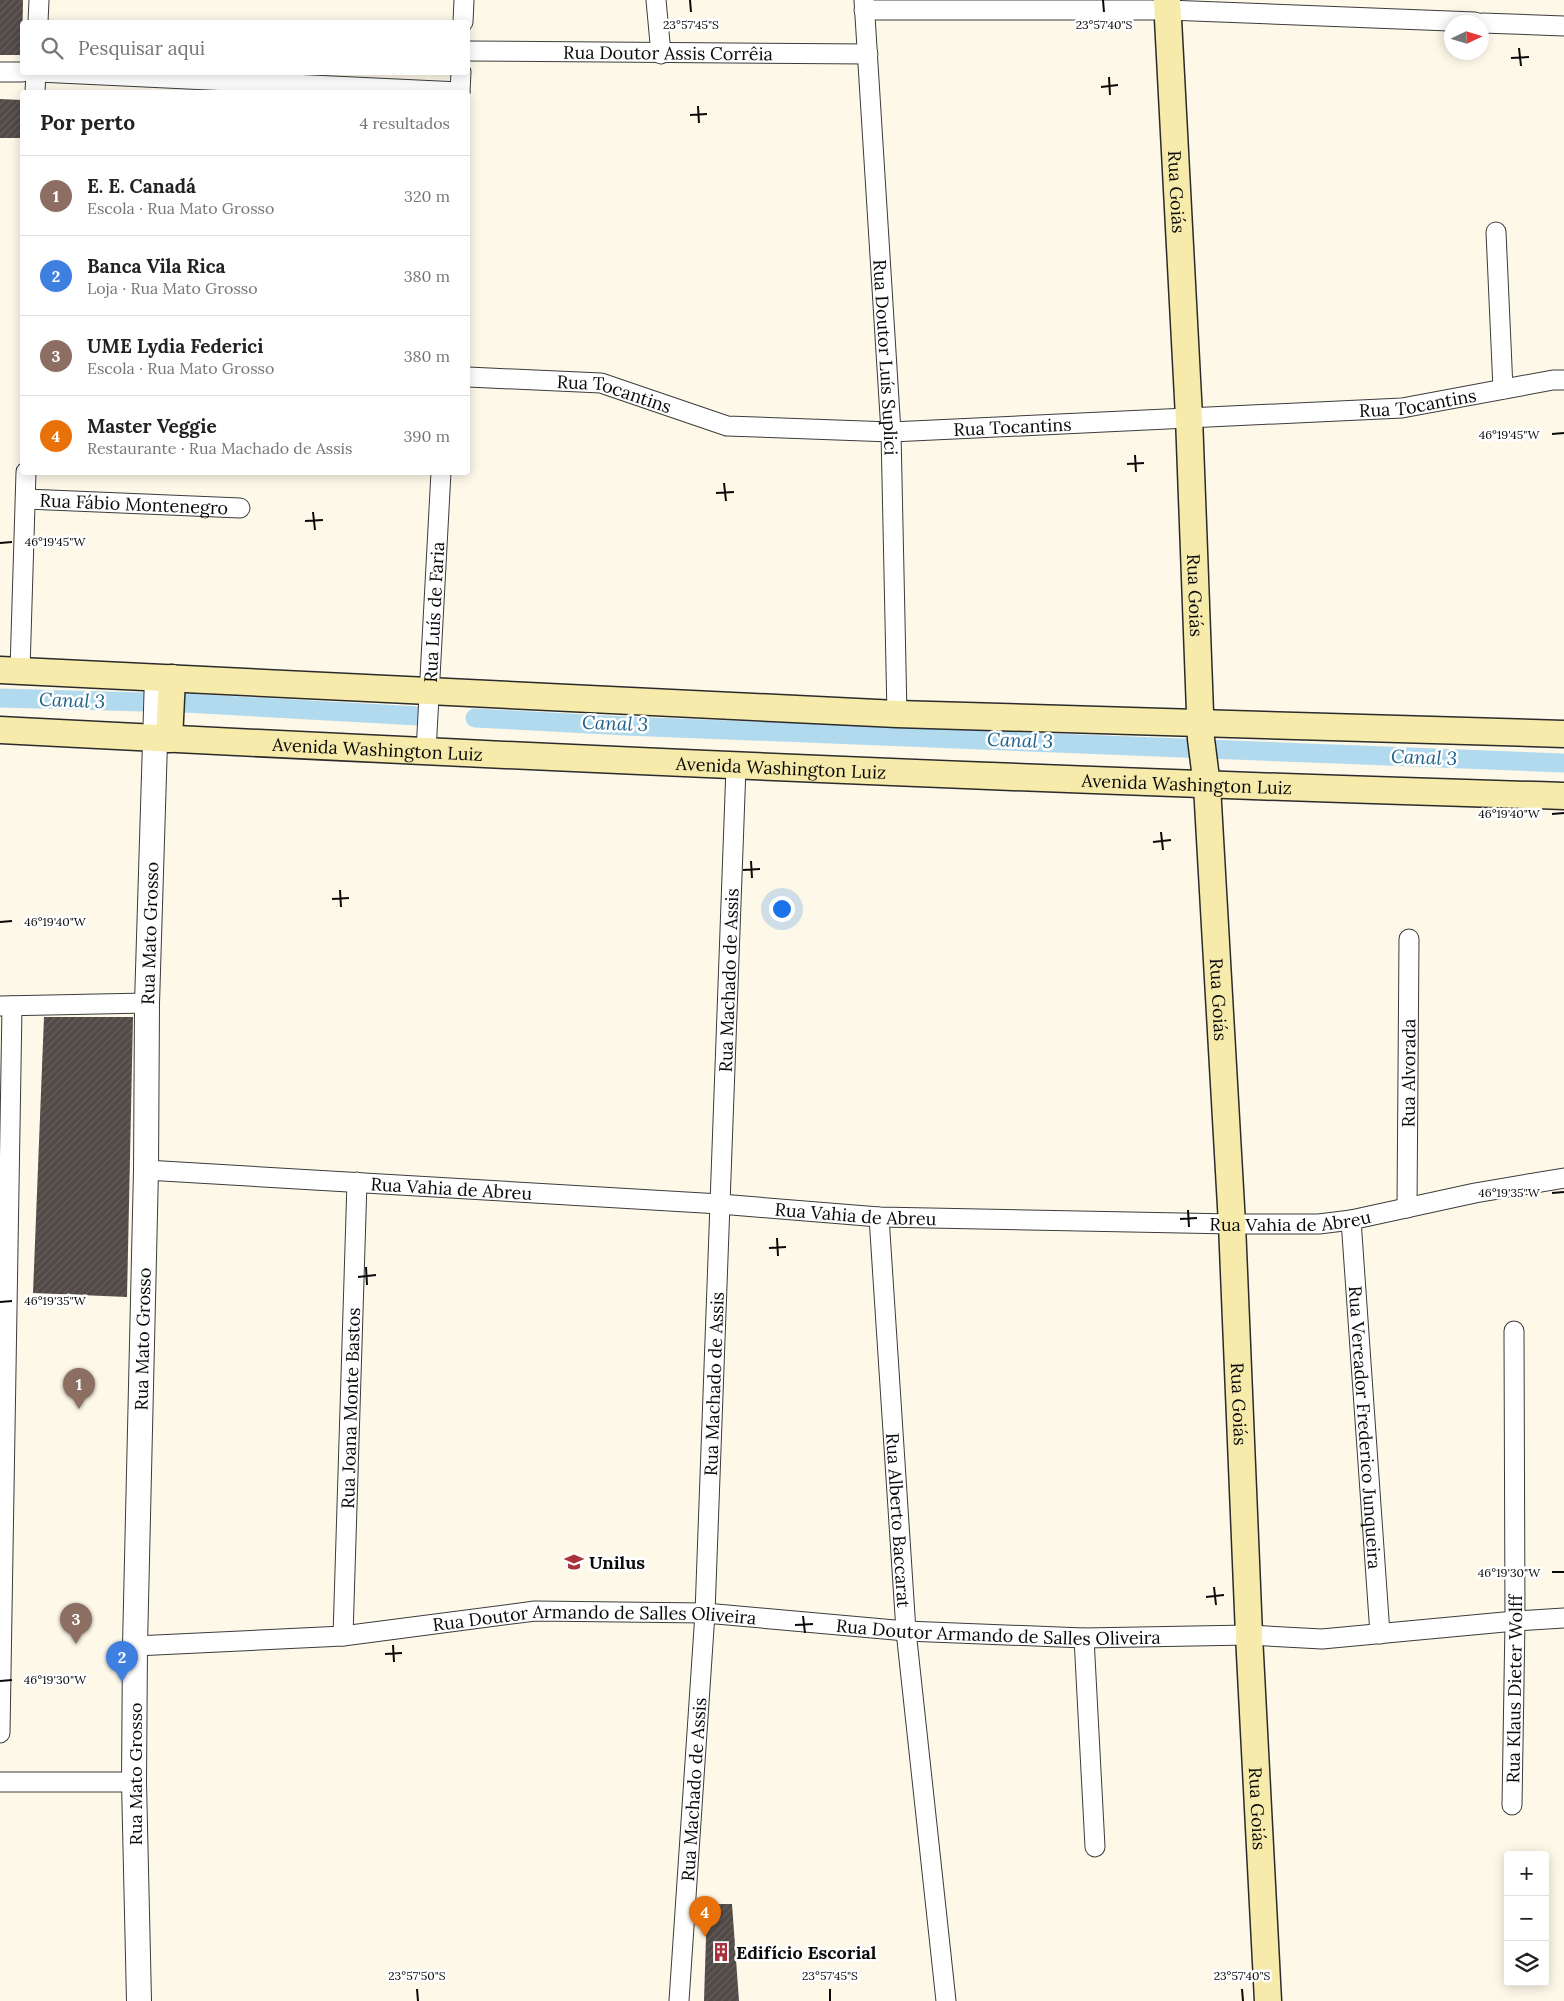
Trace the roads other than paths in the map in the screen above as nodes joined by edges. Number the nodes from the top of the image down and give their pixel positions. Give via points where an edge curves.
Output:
1 (38, 0) edge
2 (464, 0) edge
3 (656, 0) edge
4 (864, 5) edge
5 (1167, 5) edge
6 (38, 20) edge
7 (463, 20) edge
8 (1444, 20) edge
9 (1489, 23) edge
10 (1564, 26) edge
11 (470, 51) edge
12 (661, 54) junction
13 (868, 54) junction
14 (0, 72) edge
15 (20, 72) edge
16 (37, 75) edge
17 (75, 75) edge
18 (461, 75) edge
19 (241, 88) edge
20 (35, 90) edge
21 (350, 90) edge
22 (460, 90) edge
23 (1496, 232) dead end
24 (470, 377) edge
25 (1564, 380) edge
26 (1503, 389) junction
27 (1189, 417) junction
28 (891, 432) junction
29 (26, 475) edge
30 (441, 475) edge
31 (26, 499) junction
32 (240, 508) dead end
33 (10, 670) edge
34 (164, 678) junction
35 (428, 690) junction
36 (897, 714) junction
37 (0, 730) edge
38 (1201, 732) junction
39 (1564, 734) edge
40 (162, 738) junction
41 (426, 752) junction
42 (736, 767) junction
43 (1206, 776) junction
44 (1564, 796) edge
45 (1408, 939) dead end
46 (146, 1003) junction
47 (6, 1006) edge
48 (146, 1170) junction
49 (1564, 1178) edge
50 (357, 1182) junction
51 (720, 1204) junction
52 (1407, 1208) junction
53 (879, 1217) junction
54 (1351, 1220) junction
55 (1232, 1224) junction
56 (4, 1264) edge
57 (1514, 1332) dead end
58 (2, 1523) edge
59 (705, 1613) junction
60 (1564, 1618) edge
61 (1515, 1621) junction
62 (906, 1631) junction
63 (1380, 1634) junction
64 (1249, 1635) junction
65 (343, 1636) junction
66 (1084, 1638) junction
67 (135, 1646) junction
68 (0, 1733) edge
69 (0, 1782) edge
70 (134, 1782) junction
71 (1512, 1806) dead end
72 (1096, 1847) dead end
73 (139, 2001) edge
74 (679, 2001) edge
75 (946, 2001) edge
76 (1268, 2001) edge

1 - 6 street
2 - 7 street
3 - 12 street
4 - 5 street
4 - 13 street, Rua Doutor Luís Suplici
5 - 8 street
5 - 27 main road, Rua Goiás
9 - 10 street
11 - 12 street, Rua Doutor Assis Corrêia
12 - 13 street, Rua Doutor Assis Corrêia
13 - 28 street, Rua Doutor Luís Suplici
14 - 15 street
16 - 20 street
17 - 19 street
18 - 22 street
19 - 21 street
23 - 26 street
24 - 28 street, Rua Tocantins via 601,383 727,426
25 - 26 street, Rua Tocantins
26 - 27 street, Rua Tocantins via 1402,408
27 - 28 street, Rua Tocantins
27 - 38 main road, Rua Goiás
28 - 36 street, Rua Doutor Luís Suplici
29 - 31 street
30 - 35 street, Rua Luís de Faria
31 - 32 street, Rua Fábio Montenegro
31 - 33 street
33 - 34 main road
34 - 35 main road
34 - 40 main road
35 - 36 main road
35 - 41 street, Rua Luís de Faria
36 - 38 main road
37 - 40 main road, Avenida Washington Luiz
38 - 39 main road
38 - 43 main road, Rua Goiás
40 - 41 main road, Avenida Washington Luiz
40 - 46 street, Rua Mato Grosso
41 - 42 main road, Avenida Washington Luiz
42 - 43 main road, Avenida Washington Luiz
42 - 51 street, Rua Machado de Assis
43 - 44 main road, Avenida Washington Luiz
43 - 55 main road, Rua Goiás
45 - 52 street, Rua Alvorada
46 - 47 street
46 - 48 street, Rua Mato Grosso
47 - 56 street
48 - 50 street, Rua Vahia de Abreu
48 - 67 street, Rua Mato Grosso
49 - 52 street, Rua Vahia de Abreu
50 - 51 street, Rua Vahia de Abreu
50 - 65 street, Rua Joana Monte Bastos
51 - 53 street, Rua Vahia de Abreu
51 - 59 street, Rua Machado de Assis
52 - 54 street, Rua Vahia de Abreu
53 - 55 street, Rua Vahia de Abreu
53 - 62 street, Rua Alberto Baccarat
54 - 55 street, Rua Vahia de Abreu via 1319,1224
54 - 63 street, Rua Vereador Frederico Junqueira
55 - 64 main road, Rua Goiás
56 - 58 street
57 - 61 street, Rua Klaus Dieter Wolff
58 - 68 street
59 - 62 street, Rua Doutor Armando de Salles Oliveira
59 - 65 street, Rua Doutor Armando de Salles Oliveira via 535,1611
59 - 74 street, Rua Machado de Assis
60 - 61 street, Rua Doutor Armando de Salles Oliveira
61 - 63 street, Rua Doutor Armando de Salles Oliveira
61 - 71 street, Rua Klaus Dieter Wolff
62 - 66 street, Rua Doutor Armando de Salles Oliveira
62 - 75 street, Rua Alberto Baccarat
63 - 64 street, Rua Doutor Armando de Salles Oliveira via 1322,1639
64 - 66 street, Rua Doutor Armando de Salles Oliveira
64 - 76 main road, Rua Goiás
65 - 67 street, Rua Doutor Armando de Salles Oliveira
66 - 72 street
67 - 70 street, Rua Mato Grosso
69 - 70 street
70 - 73 street, Rua Mato Grosso

